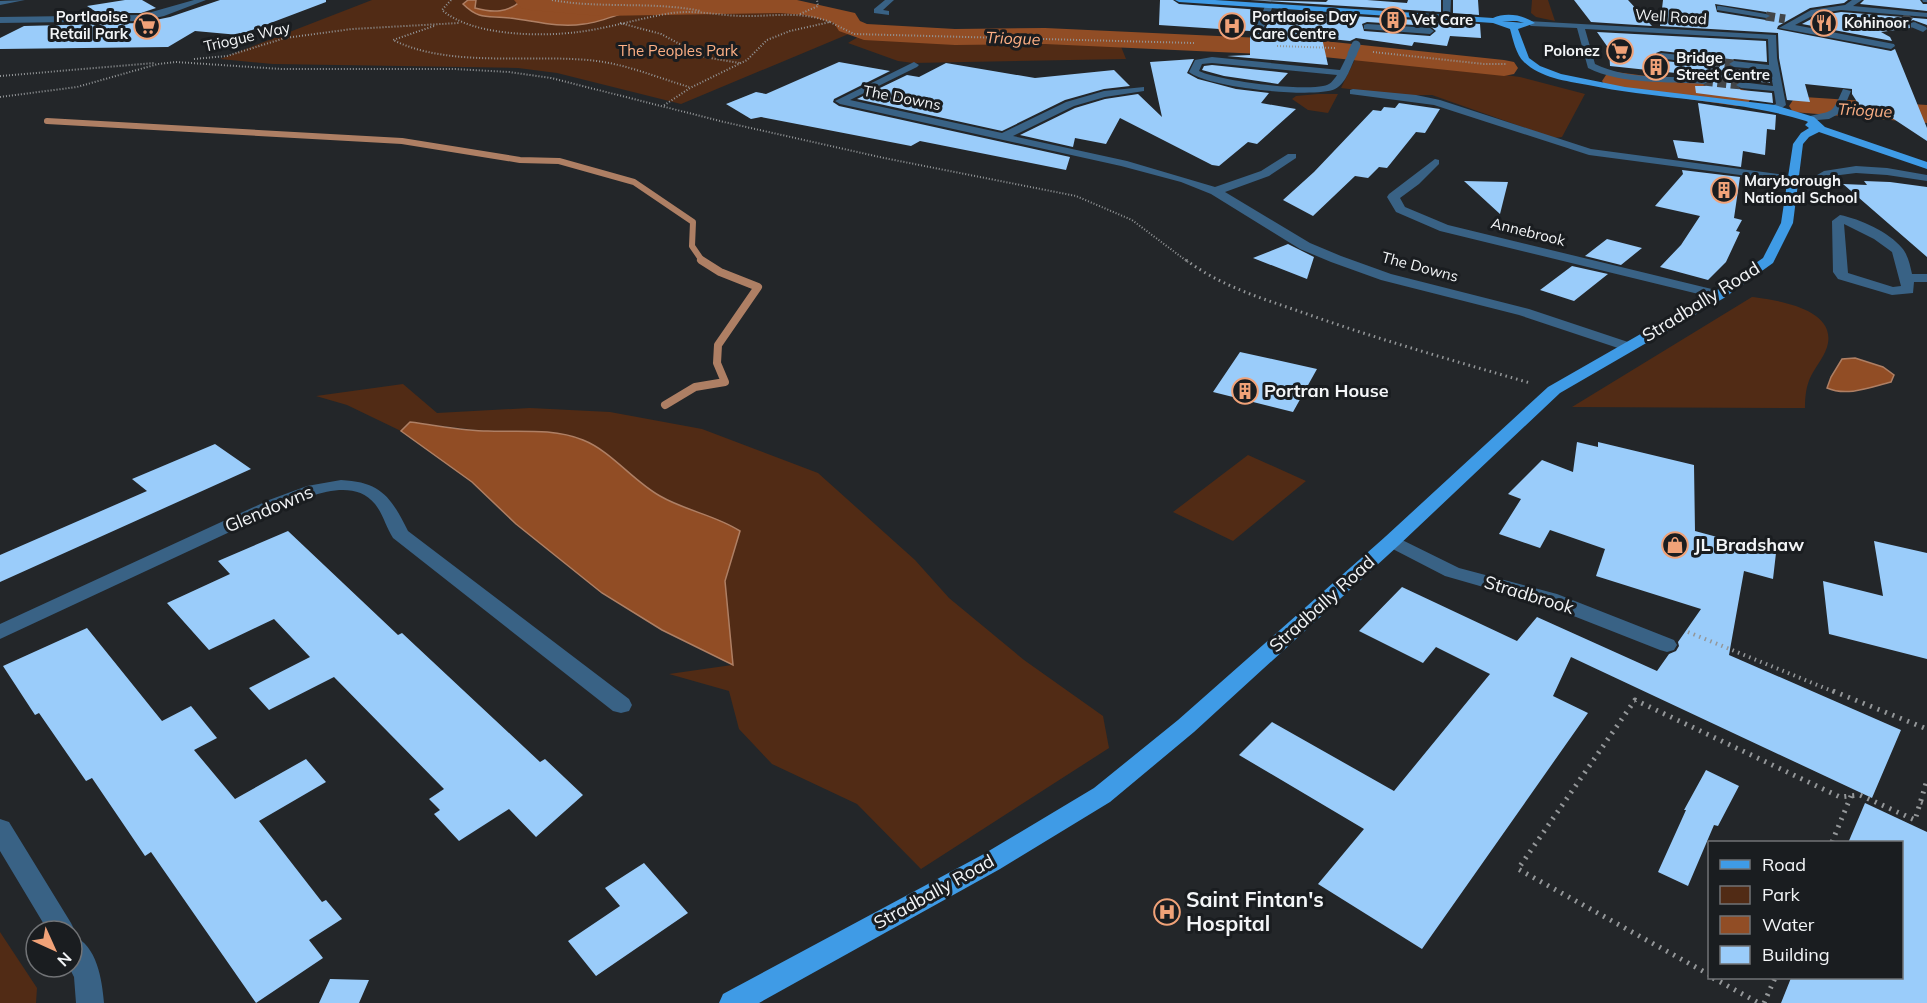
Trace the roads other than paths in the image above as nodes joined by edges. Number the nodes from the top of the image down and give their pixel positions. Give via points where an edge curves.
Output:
1 (21, 0) edge
2 (202, 0) edge
3 (890, 0) edge
4 (1179, 0) edge
5 (1447, 0) edge
6 (1858, 0) edge
7 (0, 3) edge
8 (1269, 6) junction
9 (1720, 8) dead end
10 (1842, 8) junction
11 (1369, 12) junction
12 (886, 13) dead end
13 (1927, 15) edge
14 (1766, 16) tunnel mouth
15 (1447, 18) junction
16 (1512, 18) junction
17 (0, 20) edge
18 (1788, 22) junction
19 (1531, 23) joint
20 (1580, 25) junction
21 (1367, 27) junction
22 (1430, 31) dead end
23 (1257, 34) dead end
24 (1773, 38) junction
25 (1891, 46) dead end
26 (1661, 56) dead end
27 (1698, 60) tunnel mouth
28 (914, 64) dead end
29 (1734, 64) tunnel mouth
30 (1774, 68) junction
31 (1343, 73) junction
32 (1704, 81) tunnel mouth
33 (1741, 85) tunnel mouth
34 (1141, 89) dead end
35 (1778, 89) junction
36 (1846, 91) dead end
37 (1353, 92) dead end
38 (1700, 100) junction
39 (1779, 105) junction
40 (1815, 123) junction
41 (1005, 136) junction
42 (1292, 156) dead end
43 (1435, 162) dead end
44 (1927, 166) edge
45 (1818, 178) dead end
46 (1927, 178) edge
47 (1794, 179) junction
48 (1215, 191) junction
49 (1907, 278) junction
50 (1927, 278) edge
51 (1719, 295) junction
52 (1629, 347) junction
53 (1392, 541) junction
54 (0, 632) edge
55 (1668, 645) dead end
56 (621, 705) dead end
57 (0, 829) edge
58 (55, 919) edge
59 (84, 968) edge
60 (90, 1003) edge
61 (733, 1003) edge

1 - 7 street
2 - 17 street via 141,18
3 - 12 street via 877,10
4 - 8 main road
5 - 15 street
6 - 10 street
8 - 11 main road
8 - 23 street
9 - 14 street
10 - 13 street
10 - 18 street via 1814,12
11 - 15 main road
11 - 21 street
15 - 16 main road
16 - 19 main road
16 - 38 main road via 1521,52 1531,64 1546,72 1573,80
18 - 24 street
18 - 25 street
19 - 20 street, Well Road
20 - 24 street, Well Road
20 - 32 street via 1591,66 1596,70
21 - 22 street
21 - 31 street
24 - 30 street
26 - 27 street
28 - 41 street, The Downs via 840,101
29 - 30 street
30 - 35 street
31 - 31 street via 1334,86 1307,92 1214,79 1194,72 1198,62 1212,60
33 - 35 street
34 - 41 street via 1066,104
35 - 39 street
36 - 40 street via 1840,110
37 - 47 street via 1436,102 1589,152
38 - 39 main road
38 - 40 main road
39 - 40 main road
40 - 44 main road
40 - 47 main road, Stradbally Road via 1798,144
41 - 48 street, The Downs via 1152,170
42 - 48 street via 1258,177
43 - 51 street, Annebrook via 1393,197 1400,209 1412,216 1444,228
45 - 46 street via 1851,170
47 - 51 main road, Stradbally Road via 1787,223 1768,260
48 - 52 street, The Downs via 1305,246 1336,260 1386,277 1524,312
49 - 49 street via 1908,290 1901,291 1843,276 1838,221 1855,222 1897,250
49 - 50 street
51 - 52 main road, Stradbally Road
52 - 53 main road, Stradbally Road via 1554,390
53 - 55 street, Stradbrook via 1452,572 1550,599
53 - 61 main road, Stradbally Road via 1186,726 1102,795 992,861
54 - 56 street, Glendowns via 275,504 320,487 364,488 380,498 400,534
57 - 58 street
59 - 60 street

